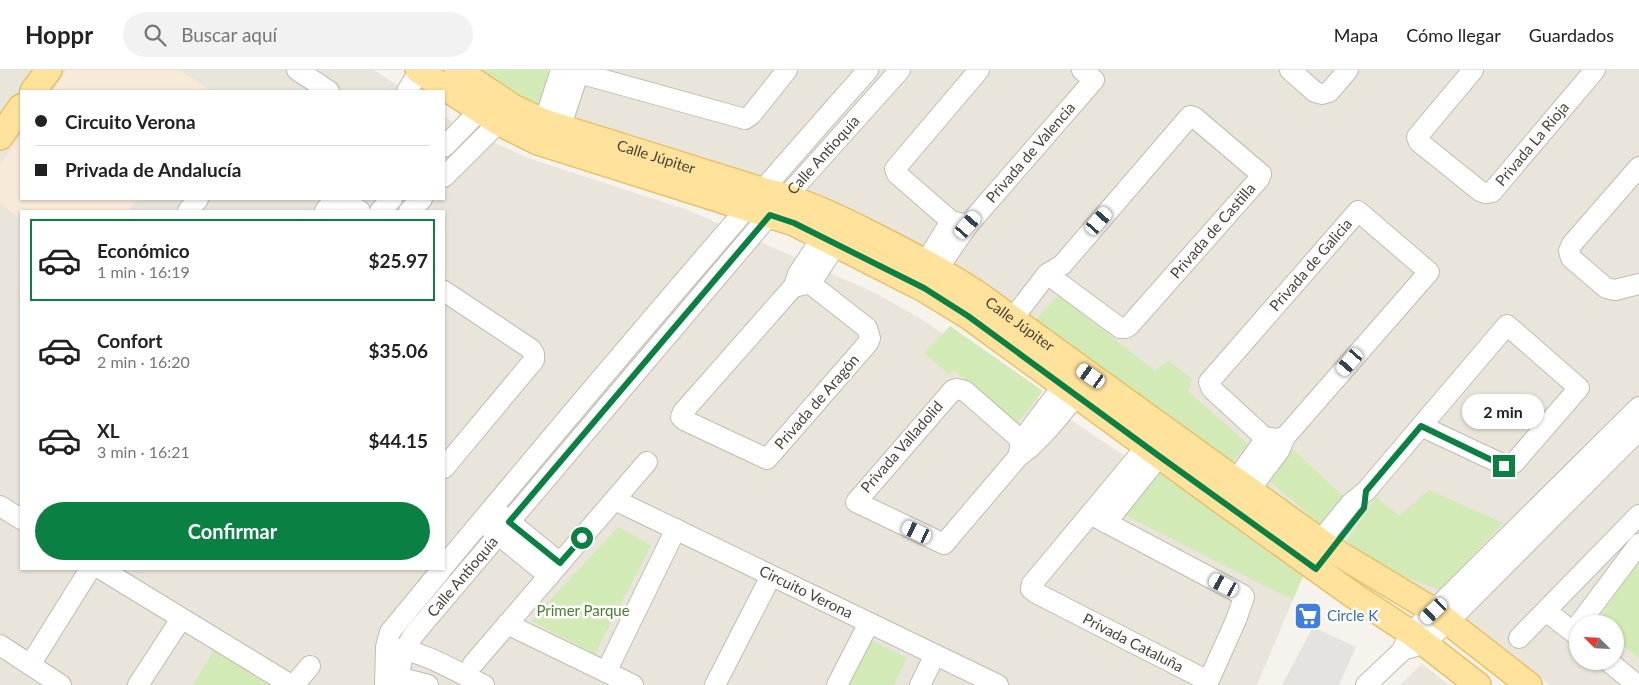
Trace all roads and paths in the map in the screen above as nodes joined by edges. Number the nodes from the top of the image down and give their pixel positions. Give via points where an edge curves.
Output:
1 (49, 70) edge
2 (296, 70) edge
3 (457, 70) edge
4 (787, 70) edge
5 (868, 70) edge
6 (900, 70) edge
7 (980, 70) edge
8 (1082, 70) edge
9 (1290, 70) edge
10 (1348, 70) edge
11 (1473, 70) edge
12 (1596, 70) edge
13 (569, 71) edge
14 (415, 74) edge
15 (34, 90) edge
16 (327, 90) edge
17 (397, 90) edge
18 (20, 109) edge
19 (497, 109) junction
20 (549, 135) junction
21 (0, 137) edge
22 (445, 146) edge
23 (1639, 167) edge
24 (445, 176) edge
25 (788, 196) junction
26 (754, 199) junction
27 (197, 200) edge
28 (391, 200) edge
29 (421, 200) edge
30 (331, 206) edge
31 (189, 210) edge
32 (354, 210) edge
33 (381, 210) edge
34 (411, 210) edge
35 (770, 215) junction
36 (842, 219) junction
37 (959, 223) junction
38 (829, 241) junction
39 (932, 265) junction
40 (1055, 274) junction
41 (801, 281) junction
42 (1639, 284) edge
43 (918, 286) junction
44 (448, 302) edge
45 (1010, 332) junction
46 (1077, 381) junction
47 (1639, 407) edge
48 (572, 411) junction
49 (590, 426) junction
50 (1421, 426) junction
51 (1639, 430) edge
52 (1169, 432) junction
53 (1264, 437) junction
54 (1285, 437) junction
55 (1023, 448) junction
56 (1153, 452) junction
57 (647, 462) dead end
58 (445, 467) edge
59 (1243, 485) junction
60 (614, 500) junction
61 (1228, 506) junction
62 (487, 514) junction
63 (1639, 516) edge
64 (1098, 518) junction
65 (504, 528) junction
66 (676, 529) junction
67 (1639, 544) edge
68 (1326, 545) junction
69 (445, 565) edge
70 (1311, 565) junction
71 (554, 569) junction
72 (89, 570) edge
73 (103, 570) edge
74 (441, 570) edge
75 (771, 576) junction
76 (1546, 611) junction
77 (1587, 615) edge
78 (1441, 616) junction
79 (181, 619) junction
80 (869, 623) junction
81 (507, 624) junction
82 (1569, 624) edge
83 (1519, 638) dead end
84 (1412, 643) junction
85 (0, 645) edge
86 (396, 648) junction
87 (935, 655) junction
88 (30, 664) junction
89 (473, 664) dead end
90 (310, 666) dead end
91 (1619, 670) edge
92 (606, 672) junction
93 (392, 682) edge
94 (61, 685) edge
95 (138, 685) edge
96 (292, 685) edge
97 (428, 685) edge
98 (484, 685) edge
99 (633, 685) edge
100 (715, 685) edge
101 (837, 685) edge
102 (920, 685) edge
103 (998, 685) edge
104 (1366, 685) edge
105 (1478, 685) edge
106 (1529, 685) edge
107 (1637, 685) edge

1 - 15 main road
2 - 16 street
3 - 19 main road, Calle Júpiter
4 - 13 street via 751,116 745,119
5 - 26 street, Calle Antioquía
6 - 25 street, Calle Antioquía
7 - 37 street via 895,169
8 - 37 street, Privada de Valencia via 1094,80
9 - 10 street via 1315,92 1322,94 1329,92
11 - 12 street, Privada La Rioja via 1417,137 1480,191 1489,194
13 - 20 street
14 - 17 street
14 - 19 main road, Calle Júpiter
18 - 21 main road
19 - 20 main road, Calle Júpiter
19 - 22 street
19 - 24 street
20 - 26 main road, Calle Júpiter
23 - 42 street via 1569,251 1571,258 1606,288 1615,290
25 - 26 main road, Calle Júpiter
25 - 35 street, Calle Antioquía
25 - 36 main road, Calle Júpiter
26 - 35 main road, Calle Júpiter
26 - 48 street, Calle Antioquía
27 - 31 street
28 - 33 street
29 - 34 street
30 - 32 street
35 - 38 main road, Calle Júpiter
35 - 49 street, Calle Antioquía
36 - 38 street, Privada de Aragón
36 - 39 main road, Calle Júpiter
37 - 39 street
38 - 41 street, Privada de Aragón
38 - 43 main road, Calle Júpiter
39 - 43 street
39 - 45 main road, Calle Júpiter via 975,292
40 - 40 street, Privada de Castilla via 1190,116 1261,174 1125,328 1120,328
40 - 45 street, Privada de Castilla
41 - 41 street, Privada de Aragón via 683,412 681,417 684,420 767,459 868,343 867,328
43 - 45 main road, Calle Júpiter via 968,316
44 - 58 street via 531,349 534,360
45 - 46 main road, Calle Júpiter
46 - 52 main road, Calle Júpiter
46 - 55 street, Privada Valladolid
46 - 56 main road, Calle Júpiter
47 - 78 street
48 - 49 street
48 - 62 street, Calle Antioquía
49 - 65 street, Calle Antioquía
50 - 50 street via 1507,325 1579,388 1509,466
50 - 68 street via 1366,491 1364,508
51 - 78 street
52 - 56 street, Privada Cataluña
52 - 59 main road, Calle Júpiter
53 - 54 street
53 - 54 street, Privada de Galicia via 1212,389 1209,382 1358,211 1429,272
53 - 59 street, Privada de Galicia
54 - 59 street, Privada de Galicia via 1279,451
55 - 55 street, Privada Valladolid via 944,544 856,502 956,389 965,391
56 - 61 main road, Calle Júpiter
56 - 64 street, Privada Cataluña
57 - 60 street
59 - 61 street, Privada de Galicia
59 - 68 main road, Calle Júpiter
60 - 66 street, Circuito Verona
60 - 71 street
61 - 70 main road, Calle Júpiter
62 - 65 street
62 - 69 street, Calle Antioquía
63 - 76 street
64 - 64 street, Privada Cataluña via 1032,584 1031,589 1204,679 1210,678 1243,596
65 - 71 street
65 - 86 street, Calle Antioquía via 416,632
66 - 75 street, Circuito Verona
66 - 92 street
67 - 77 street
68 - 70 street
68 - 78 main road, Calle Júpiter
70 - 84 main road, Calle Júpiter
71 - 81 street
72 - 88 street
73 - 79 street
74 - 86 street, Calle Antioquía via 394,626
75 - 80 street, Circuito Verona
75 - 100 street
76 - 82 street
76 - 83 street
78 - 84 street
78 - 106 main road, Calle Júpiter
79 - 95 street
79 - 96 street
80 - 87 street, Circuito Verona
80 - 101 street
81 - 89 street
81 - 92 street
84 - 104 street
84 - 105 main road, Calle Júpiter
85 - 88 street
86 - 93 street, Calle Antioquía
86 - 98 street
87 - 102 street
87 - 103 street, Circuito Verona
88 - 94 street
90 - 96 street
91 - 107 street
92 - 99 street
93 - 97 street

